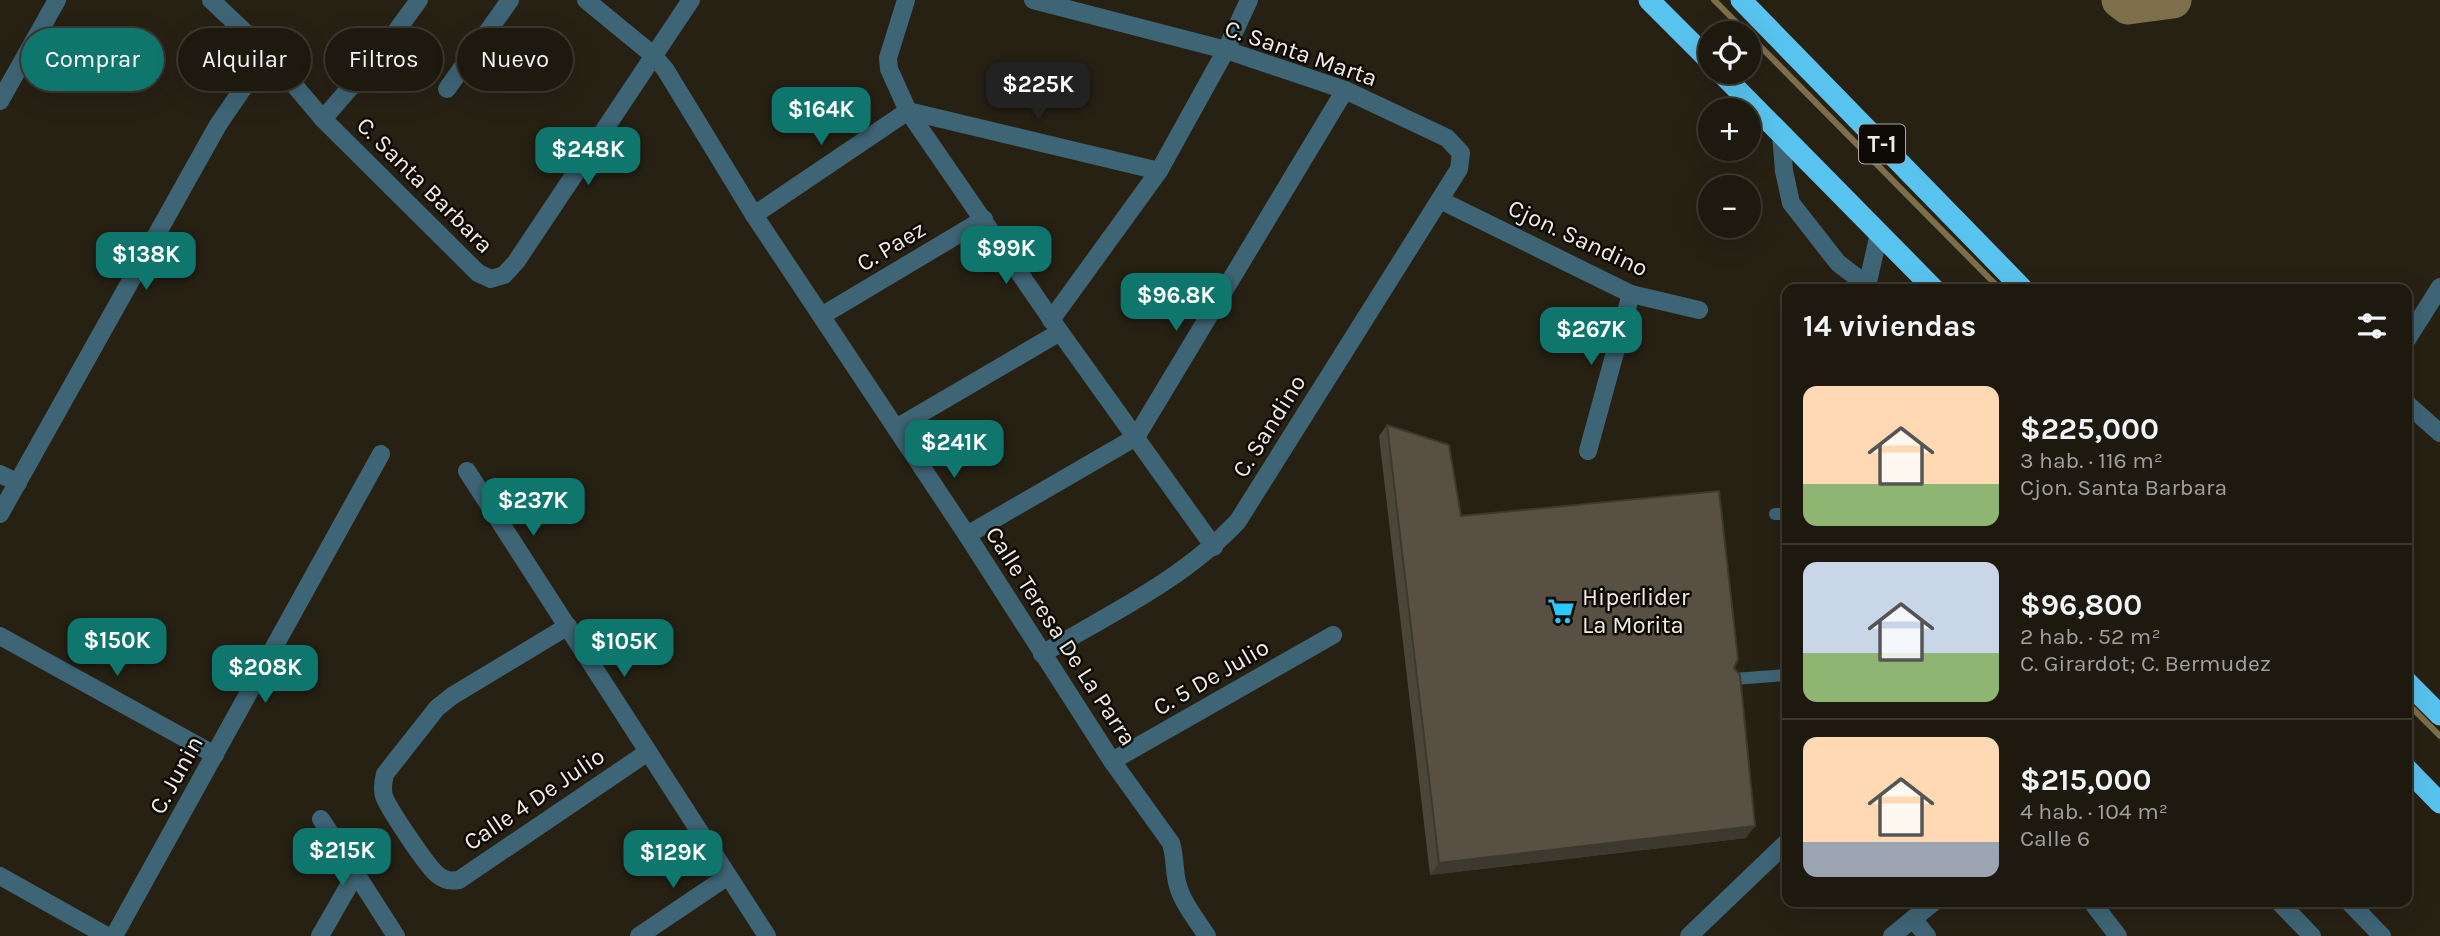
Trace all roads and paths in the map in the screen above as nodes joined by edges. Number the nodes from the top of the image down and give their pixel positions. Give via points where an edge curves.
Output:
1 (57, 0) edge
2 (211, 0) edge
3 (419, 0) edge
4 (510, 0) edge
5 (586, 0) edge
6 (691, 0) edge
7 (906, 0) edge
8 (1033, 0) edge
9 (1249, 0) edge
10 (1649, 0) edge
11 (1741, 0) edge
12 (241, 28) edge
13 (1698, 49) edge
14 (1226, 50) junction
15 (653, 55) junction
16 (1732, 84) edge
17 (447, 89) dead end
18 (1345, 90) junction
19 (241, 91) edge
20 (299, 91) edge
21 (0, 101) edge
22 (908, 111) junction
23 (323, 119) junction
24 (1782, 134) junction
25 (1461, 153) joint
26 (1159, 171) junction
27 (1440, 200) junction
28 (754, 215) junction
29 (984, 219) junction
30 (1879, 233) junction
31 (1867, 284) edge
32 (1868, 284) edge
33 (1929, 284) edge
34 (2018, 284) edge
35 (2440, 287) edge
36 (1631, 294) junction
37 (1699, 310) dead end
38 (822, 315) junction
39 (1056, 326) junction
40 (2412, 331) edge
41 (2412, 408) edge
42 (896, 428) junction
43 (2440, 433) edge
44 (1136, 437) junction
45 (1588, 451) dead end
46 (381, 454) dead end
47 (467, 471) dead end
48 (0, 474) edge
49 (18, 483) junction
50 (0, 514) edge
51 (967, 535) junction
52 (1214, 547) junction
53 (568, 626) junction
54 (1333, 635) dead end
55 (0, 636) edge
56 (1042, 654) junction
57 (1782, 675) edge
58 (1734, 679) edge
59 (2412, 687) edge
60 (2440, 715) edge
61 (648, 752) junction
62 (215, 755) junction
63 (1112, 761) junction
64 (2412, 774) edge
65 (2440, 803) edge
66 (321, 819) dead end
67 (1782, 847) edge
68 (356, 873) junction
69 (0, 876) edge
70 (728, 876) junction
71 (1928, 907) edge
72 (2096, 907) edge
73 (2284, 907) edge
74 (2354, 907) edge
75 (1913, 919) junction
76 (107, 936) edge
77 (114, 936) edge
78 (320, 936) edge
79 (396, 936) edge
80 (639, 936) edge
81 (767, 936) edge
82 (1207, 936) edge
83 (1689, 936) edge
84 (1892, 936) edge
85 (1927, 936) edge
86 (2118, 936) edge
87 (2312, 936) edge
88 (2382, 936) edge

1 - 21 street
2 - 12 street, C. Santa Barbara
3 - 23 street
4 - 17 street
5 - 15 street, Calle Teresa De La Parra
6 - 15 street
7 - 22 street via 888,58
8 - 14 street, C. Santa Marta
9 - 14 street
10 - 13 highway
11 - 34 highway, T-1
14 - 18 street, C. Santa Marta
14 - 26 street
15 - 23 street, C. Santa Barbara via 516,262 504,275 491,279 478,273
15 - 28 street, Calle Teresa De La Parra
16 - 24 highway, T-1
18 - 25 street, C. Santa Marta via 1447,138
18 - 44 street
19 - 49 street
20 - 23 street, C. Santa Barbara
22 - 26 street
22 - 28 street
22 - 29 street
24 - 30 highway, T-1
24 - 31 street via 1791,203 1838,263
25 - 27 street, C. Sandino via 1459,169
26 - 39 street
27 - 36 street, Cjon. Sandino
27 - 52 street, C. Sandino via 1238,521
28 - 38 street, Calle Teresa De La Parra
29 - 38 street, C. Paez
29 - 39 street
30 - 32 street
30 - 33 highway, T-1
35 - 40 street
36 - 37 street, Cjon. Sandino
36 - 45 street
38 - 42 street, Calle Teresa De La Parra
39 - 42 street
39 - 44 street
41 - 43 street
42 - 51 street, Calle Teresa De La Parra
44 - 51 street
44 - 52 street
46 - 62 street, C. Junin
47 - 53 street
48 - 49 street
49 - 50 street
51 - 56 street, Calle Teresa De La Parra
52 - 56 street, C. Sandino via 1183,571
53 - 61 street
53 - 61 street, Calle 4 De Julio via 437,708 390,766 383,782 385,800 434,871 446,880 459,880
54 - 63 street, C. 5 De Julio
55 - 62 street
56 - 63 street, Calle Teresa De La Parra
57 - 58 lane
59 - 60 highway
61 - 70 street
62 - 77 street, C. Junin
63 - 82 street, Calle Teresa De La Parra via 1171,843 1177,882
64 - 65 highway
66 - 68 street
67 - 83 street
68 - 78 street
68 - 79 street
69 - 76 street
70 - 80 street
70 - 81 street
71 - 75 street
72 - 86 street
73 - 87 street
74 - 88 street
75 - 84 street
75 - 85 street

